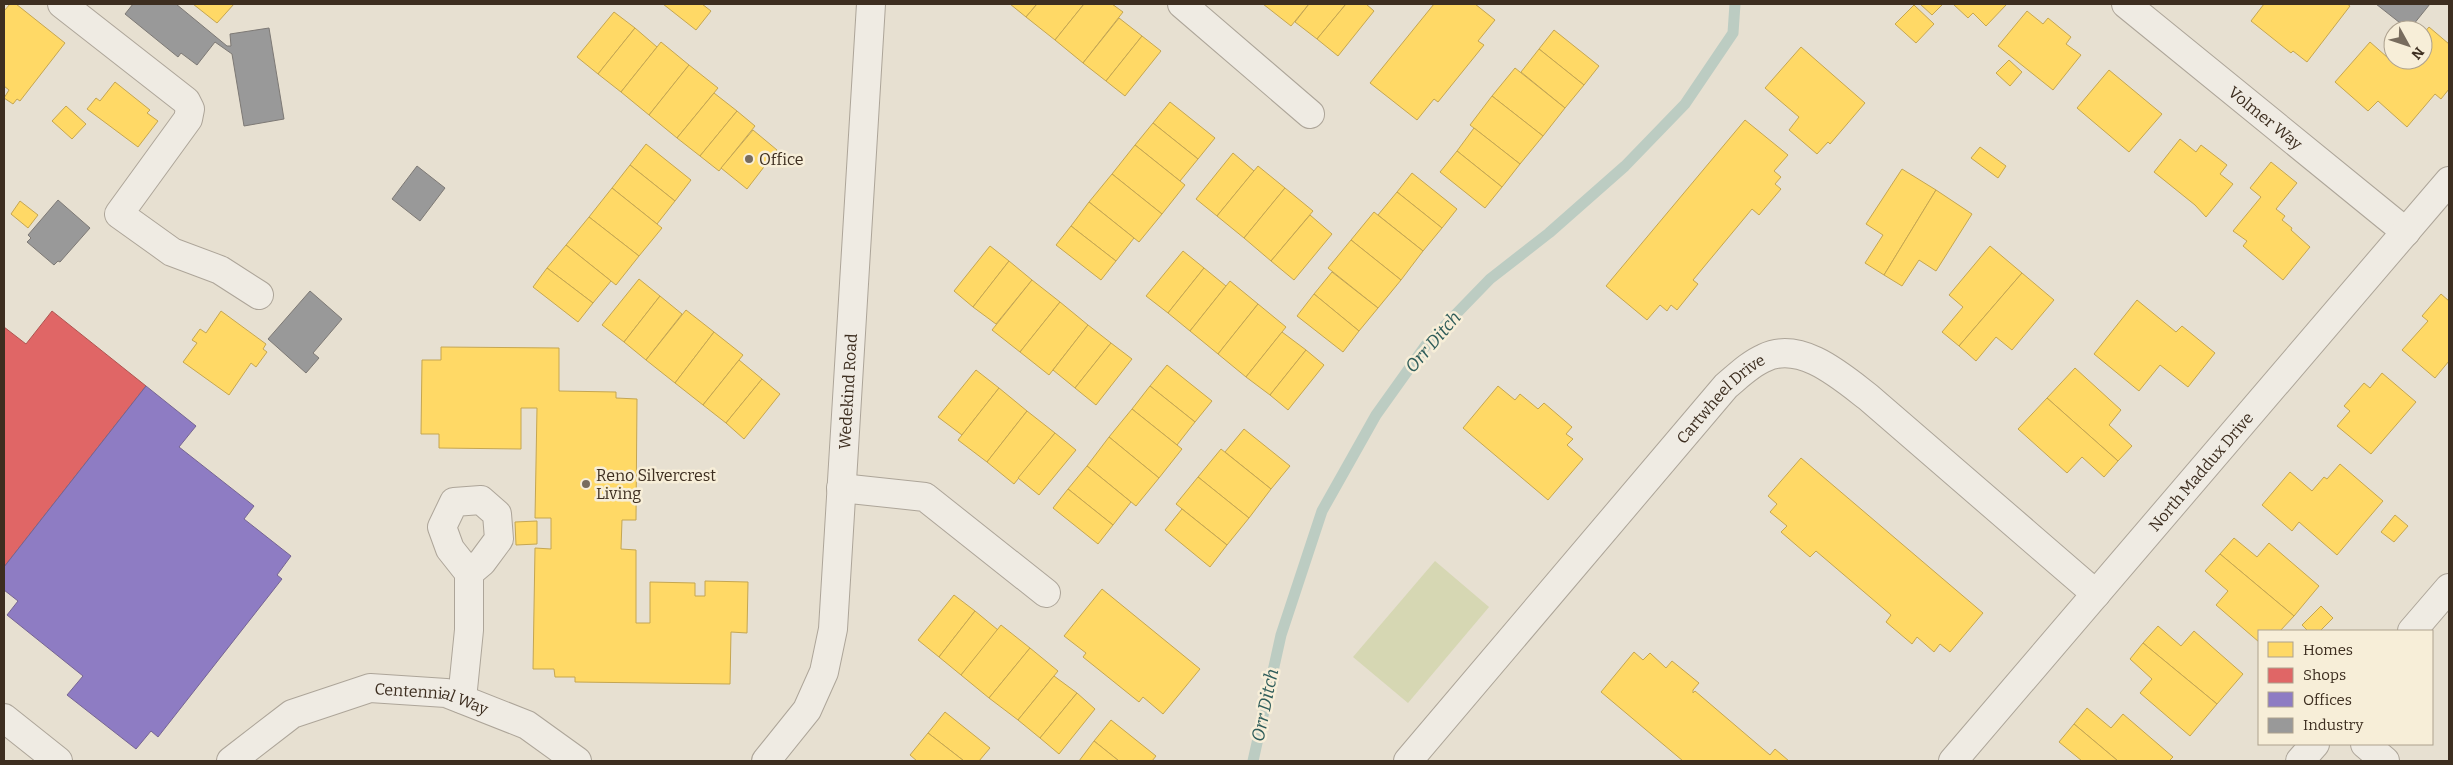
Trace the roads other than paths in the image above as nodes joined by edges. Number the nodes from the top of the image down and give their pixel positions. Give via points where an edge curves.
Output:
1 (62, 4) edge
2 (871, 4) edge
3 (1182, 4) edge
4 (2126, 4) edge
5 (1310, 114) dead end
6 (2449, 181) edge
7 (2406, 232) junction
8 (259, 295) dead end
9 (842, 488) junction
10 (469, 572) dead end
11 (2449, 588) edge
12 (1046, 593) dead end
13 (2096, 594) junction
14 (2413, 630) edge
15 (462, 699) junction
16 (4, 718) edge
17 (2314, 745) edge
18 (2366, 745) edge
19 (58, 761) edge
20 (231, 761) edge
21 (577, 761) edge
22 (766, 761) edge
23 (1408, 761) edge
24 (1953, 761) edge
25 (2300, 761) edge
26 (2385, 761) edge

1 - 8 street via 186,101 190,109 188,119 119,214 172,252 220,270
2 - 9 street, Wedekind Road
3 - 5 street
4 - 7 street, Volmer Way
6 - 7 street, North Maddux Drive
7 - 13 street, North Maddux Drive
9 - 12 street via 925,497
9 - 22 street, Wedekind Road via 833,630 824,672 807,710
10 - 15 street via 469,630
11 - 14 street
13 - 23 street, Cartwheel Drive via 1837,373 1787,352 1764,357 1726,386
13 - 24 street, North Maddux Drive
15 - 20 street, Centennial Way via 446,693 370,688 292,714
15 - 21 street, Centennial Way via 527,725
16 - 19 street
17 - 25 street
18 - 26 street

